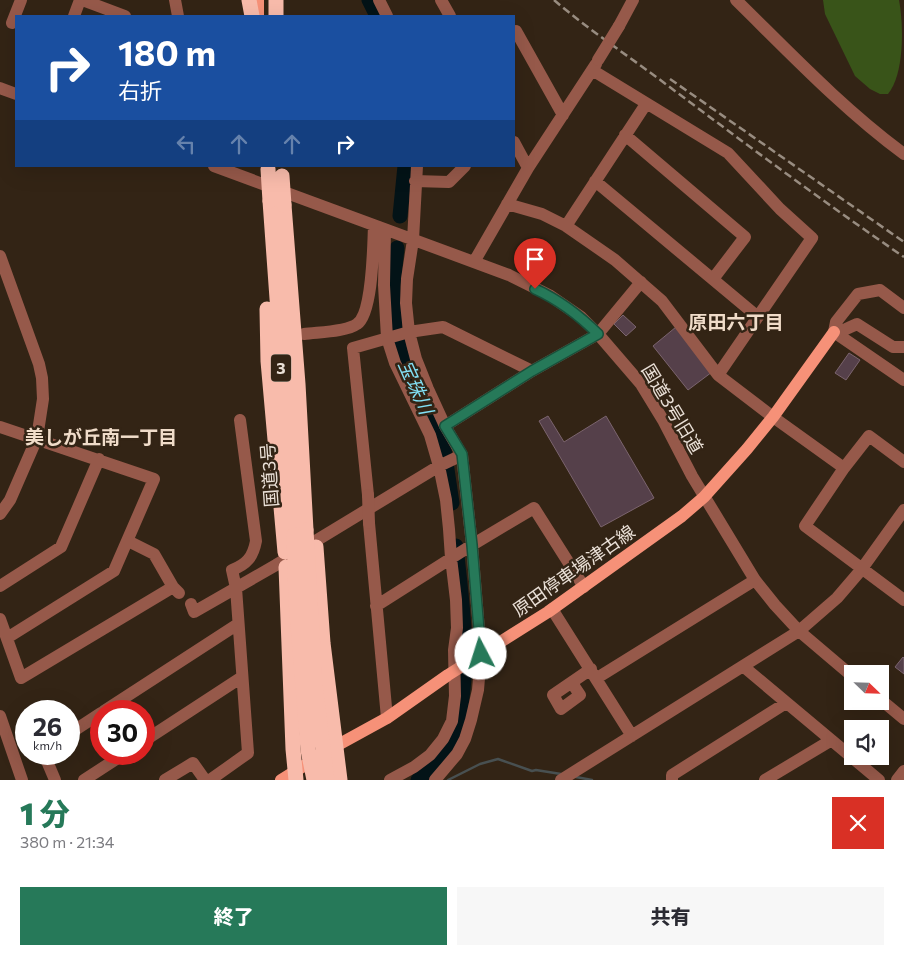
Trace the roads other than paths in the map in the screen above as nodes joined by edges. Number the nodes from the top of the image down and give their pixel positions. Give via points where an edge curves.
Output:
1 (21, 0) edge
2 (81, 0) edge
3 (175, 0) edge
4 (249, 0) edge
5 (258, 0) edge
6 (272, 0) edge
7 (276, 0) edge
8 (379, 0) edge
9 (441, 0) edge
10 (633, 0) edge
11 (736, 0) edge
12 (74, 15) edge
13 (122, 15) edge
14 (178, 15) edge
15 (252, 15) edge
16 (258, 15) edge
17 (275, 15) edge
18 (275, 15) edge
19 (386, 15) edge
20 (449, 15) edge
21 (9, 22) edge
22 (515, 32) edge
23 (595, 65) junction
24 (0, 88) edge
25 (15, 94) edge
26 (646, 104) junction
27 (563, 115) junction
28 (625, 135) junction
29 (515, 144) edge
30 (904, 154) edge
31 (217, 167) edge
32 (417, 167) edge
33 (464, 167) edge
34 (528, 168) junction
35 (275, 169) edge
36 (415, 181) junction
37 (595, 181) junction
38 (277, 203) junction
39 (507, 204) junction
40 (285, 223) junction
41 (566, 226) junction
42 (380, 228) junction
43 (413, 240) junction
44 (272, 254) junction
45 (0, 256) edge
46 (474, 262) junction
47 (713, 279) junction
48 (641, 282) junction
49 (852, 302) junction
50 (904, 308) edge
51 (758, 317) junction
52 (857, 324) junction
53 (409, 332) junction
54 (834, 332) junction
55 (304, 334) junction
56 (598, 334) junction
57 (387, 338) junction
58 (904, 347) edge
59 (532, 371) junction
60 (718, 375) junction
61 (904, 380) edge
62 (773, 417) junction
63 (240, 420) dead end
64 (0, 426) edge
65 (445, 426) junction
66 (37, 438) junction
67 (462, 454) junction
68 (99, 459) junction
69 (904, 462) edge
70 (439, 466) junction
71 (844, 468) junction
72 (704, 497) junction
73 (904, 510) edge
74 (0, 514) edge
75 (305, 532) junction
76 (128, 540) junction
77 (472, 545) junction
78 (451, 558) junction
79 (861, 570) junction
80 (755, 580) junction
81 (0, 586) edge
82 (584, 587) junction
83 (236, 588) junction
84 (904, 600) edge
85 (376, 606) junction
86 (192, 608) dead end
87 (552, 609) junction
88 (0, 619) edge
89 (238, 624) junction
90 (799, 631) junction
91 (7, 638) junction
92 (481, 654) junction
93 (744, 667) junction
94 (844, 669) edge
95 (454, 672) junction
96 (594, 673) junction
97 (242, 677) junction
98 (572, 683) dead end
99 (121, 700) edge
100 (786, 704) junction
101 (889, 706) edge
102 (0, 716) edge
103 (387, 718) junction
104 (904, 719) edge
105 (155, 734) edge
106 (632, 736) junction
107 (830, 741) junction
108 (336, 746) junction
109 (49, 765) edge
110 (107, 765) edge
111 (904, 771) edge
112 (295, 776) edge
113 (22, 780) edge
114 (56, 780) edge
115 (84, 780) edge
116 (165, 780) edge
117 (205, 780) edge
118 (210, 780) edge
119 (281, 780) edge
120 (314, 780) edge
121 (327, 780) edge
122 (340, 780) edge
123 (390, 780) edge
124 (435, 780) edge
125 (561, 780) edge
126 (672, 780) edge
127 (765, 780) edge
128 (878, 780) edge
129 (896, 780) edge

1 - 21 street
2 - 12 street
2 - 13 street
3 - 14 street
4 - 15 highway
5 - 16 main road
6 - 17 main road
7 - 18 highway
8 - 19 street
9 - 20 street
10 - 23 street, bridge
11 - 30 street via 840,102
22 - 27 street
23 - 26 street
23 - 27 street
24 - 25 street
26 - 28 street
26 - 51 street via 728,153 812,238
27 - 34 street
28 - 37 street
28 - 47 street via 745,237
29 - 34 street
31 - 42 street, 国道3号旧道
32 - 36 street
33 - 36 street via 449,182
34 - 39 street
35 - 38 highway, 国道3号 / 3, bridge
36 - 43 street
37 - 41 street
37 - 47 street
38 - 40 highway, 国道3号 / 3
38 - 44 highway, 国道3号 / 3
39 - 41 street via 542,214
39 - 46 street
40 - 55 highway via 292,238
40 - 75 highway, 国道3号 / 3 via 298,384
41 - 48 street
42 - 43 street, 国道3号旧道
42 - 55 street via 367,310 359,323 348,328
42 - 57 street
43 - 46 street, 国道3号旧道
43 - 53 street via 406,279
44 - 75 highway, 国道3号 / 3
44 - 112 highway via 267,312 268,361 285,559
45 - 66 street via 41,371 43,400
46 - 56 street, 国道3号旧道 via 549,295
47 - 51 street
48 - 56 street
48 - 60 street via 662,301
49 - 50 street via 858,294 880,290
49 - 52 street via 851,312
49 - 54 street via 836,322
51 - 60 street
52 - 54 street
52 - 58 street via 892,347
53 - 57 street
53 - 59 street via 442,327
53 - 65 street via 416,358
54 - 61 street
54 - 62 main road, 原田停車場津古線
55 - 75 highway
56 - 59 street
56 - 72 street, 国道3号旧道 via 641,384
57 - 70 street via 430,435
57 - 85 street, bridge via 353,348
59 - 65 street
60 - 62 street
62 - 71 street
62 - 72 main road, 原田停車場津古線
63 - 83 street via 256,541 250,559 232,570
64 - 66 street
65 - 67 street
66 - 68 street
66 - 74 street via 10,500
67 - 70 street
67 - 77 street
68 - 76 street via 154,479
68 - 81 street via 61,547
69 - 71 street via 869,436
70 - 78 street via 446,500
70 - 83 street
71 - 79 street via 805,526
72 - 80 street, 国道3号旧道
72 - 82 main road, 原田停車場津古線
73 - 79 street
75 - 108 highway via 316,547 323,642
75 - 120 highway, 国道3号 / 3, bridge via 296,601 308,750
75 - 121 highway, 国道3号 / 3, bridge via 315,684
76 - 91 street via 114,571
76 - 91 street via 154,554 176,590 21,678
77 - 78 street
77 - 82 street via 534,508
77 - 92 street
78 - 85 street
78 - 95 street via 456,600
79 - 84 street
79 - 90 street
80 - 90 street, 国道3号旧道
80 - 96 street
82 - 87 main road, 原田停車場津古線
83 - 86 street
83 - 89 street
85 - 103 street
87 - 92 main road, 原田停車場津古線
87 - 96 street
88 - 91 street
89 - 97 street
89 - 99 street
90 - 93 street
90 - 94 street, 国道3号旧道
92 - 95 main road, 原田停車場津古線
92 - 124 street via 478,690 467,733 457,754
93 - 100 street
93 - 106 street
95 - 103 main road, 原田停車場津古線
95 - 123 street via 452,721 443,739 430,755
96 - 98 street
96 - 106 street
97 - 105 street
97 - 118 street via 248,753
100 - 107 street
100 - 126 street via 672,775
101 - 104 street
102 - 113 street
103 - 108 main road, 原田停車場津古線
106 - 125 street
107 - 127 street
107 - 128 street
108 - 112 main road, 原田停車場津古線
108 - 122 highway
109 - 114 street
110 - 115 street
111 - 129 street
112 - 119 main road, 原田停車場津古線
116 - 117 street via 193,762

